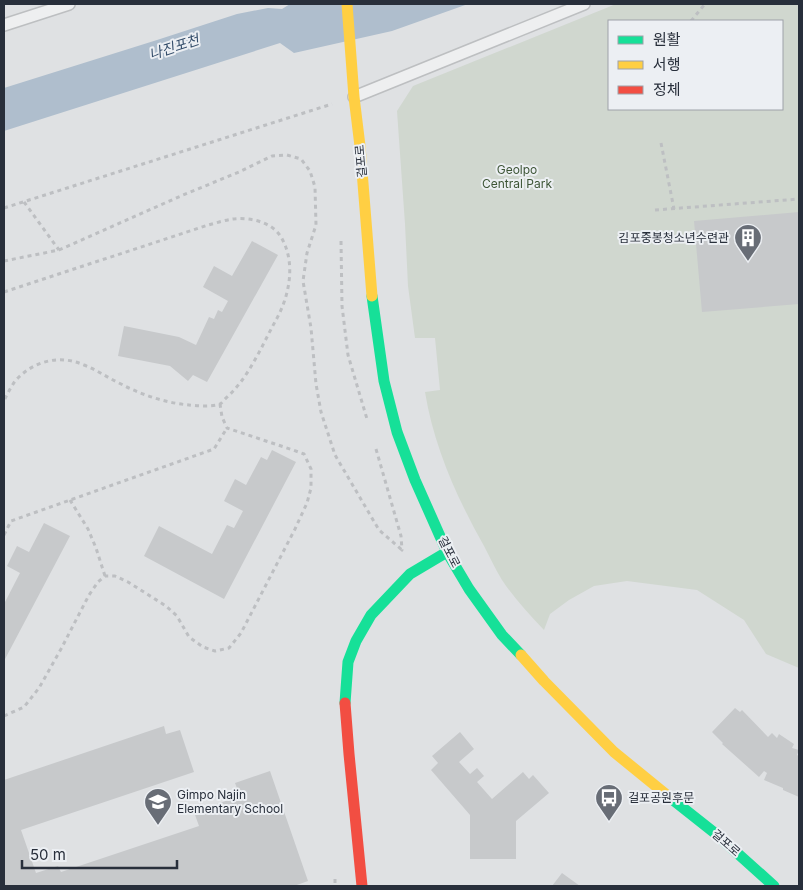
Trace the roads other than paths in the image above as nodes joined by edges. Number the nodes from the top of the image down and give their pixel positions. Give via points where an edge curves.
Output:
1 (69, 4) edge
2 (347, 4) edge
3 (584, 4) edge
4 (4, 25) edge
5 (354, 97) junction
6 (447, 552) junction
7 (423, 581) dead end
8 (362, 886) edge
9 (774, 886) edge

1 - 4 lane
2 - 5 street, 걸포로
3 - 5 lane
5 - 6 street, 걸포로 via 372,298 384,381 397,432
6 - 7 street
6 - 8 street via 410,574 371,615 348,662 345,697
6 - 9 street, 걸포로 via 502,636 544,681 614,752 716,834

